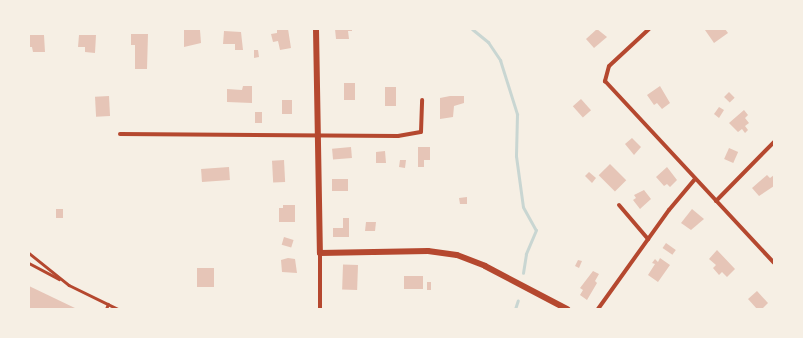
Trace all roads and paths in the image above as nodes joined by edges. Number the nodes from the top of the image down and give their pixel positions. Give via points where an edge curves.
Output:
1 (316, 29) edge
2 (649, 29) edge
3 (422, 100) dead end
4 (120, 134) dead end
5 (317, 136) junction
6 (774, 142) edge
7 (695, 179) junction
8 (716, 201) junction
9 (619, 205) dead end
10 (648, 239) junction
11 (29, 253) edge
12 (320, 253) junction
13 (29, 263) edge
14 (774, 263) edge
15 (69, 285) junction
16 (108, 304) junction
17 (106, 309) edge
18 (118, 309) edge
19 (320, 309) edge
20 (567, 309) edge
21 (598, 309) edge

1 - 5 street
2 - 7 street via 609,66 605,76 608,85
3 - 5 street via 421,132 398,136
4 - 5 street
5 - 12 street
6 - 8 street
7 - 8 street
7 - 10 street
8 - 14 street
9 - 10 street
10 - 21 street
11 - 15 lane
12 - 19 street
12 - 20 street via 428,251 457,255 485,266
13 - 15 lane
15 - 16 lane
16 - 17 lane
16 - 18 lane

